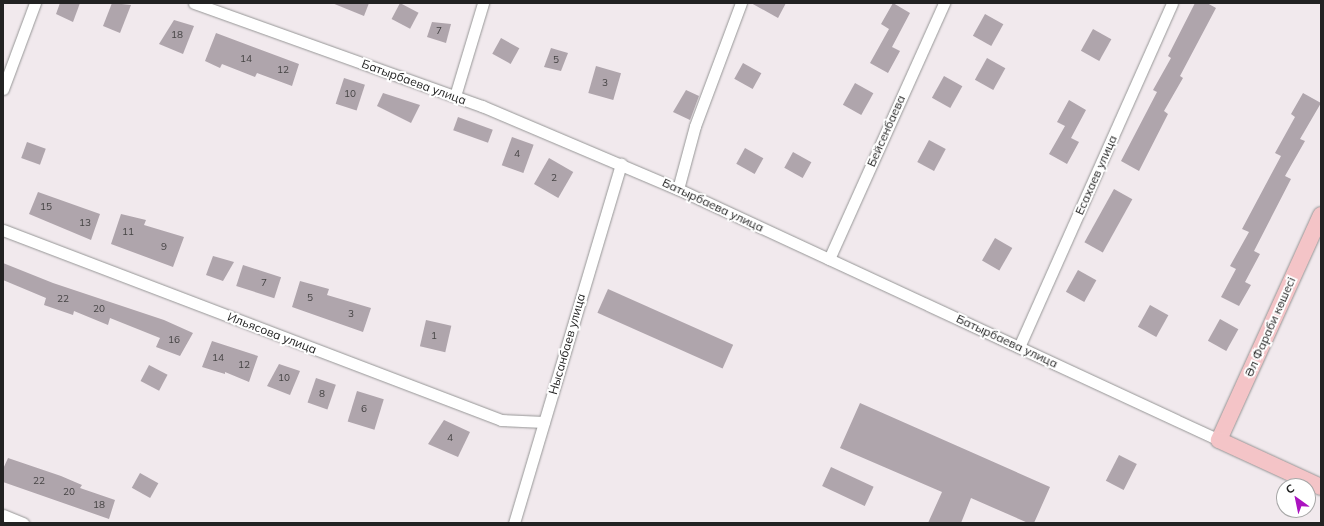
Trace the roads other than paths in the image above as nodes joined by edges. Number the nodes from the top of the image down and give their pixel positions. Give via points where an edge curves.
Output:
1 (35, 3) edge
2 (194, 3) edge
3 (483, 3) edge
4 (742, 3) edge
5 (944, 3) edge
6 (1172, 3) edge
7 (3, 89) edge
8 (454, 96) junction
9 (621, 164) junction
10 (678, 189) junction
11 (1321, 214) edge
12 (3, 230) edge
13 (829, 259) junction
14 (1019, 347) junction
15 (544, 422) junction
16 (1219, 440) junction
17 (1321, 487) edge
18 (3, 515) edge
19 (23, 523) edge
20 (514, 523) edge

1 - 7 street
2 - 8 street, Батырбаева улица
3 - 8 street
4 - 10 street via 695,126
5 - 13 street, Бейсенбаева
6 - 14 street, Есахаев улица
8 - 9 street, Батырбаева улица
9 - 10 street, Батырбаева улица
9 - 15 street, Нысанбаев улица via 585,276 574,326
10 - 13 street, Батырбаева улица
11 - 16 street, Әл Фараби көшесі
12 - 15 street, Ильясова улица via 501,420
13 - 14 street, Батырбаева улица
14 - 16 street, Батырбаева улица
15 - 20 street, Нысанбаев улица
16 - 17 street
18 - 19 street

